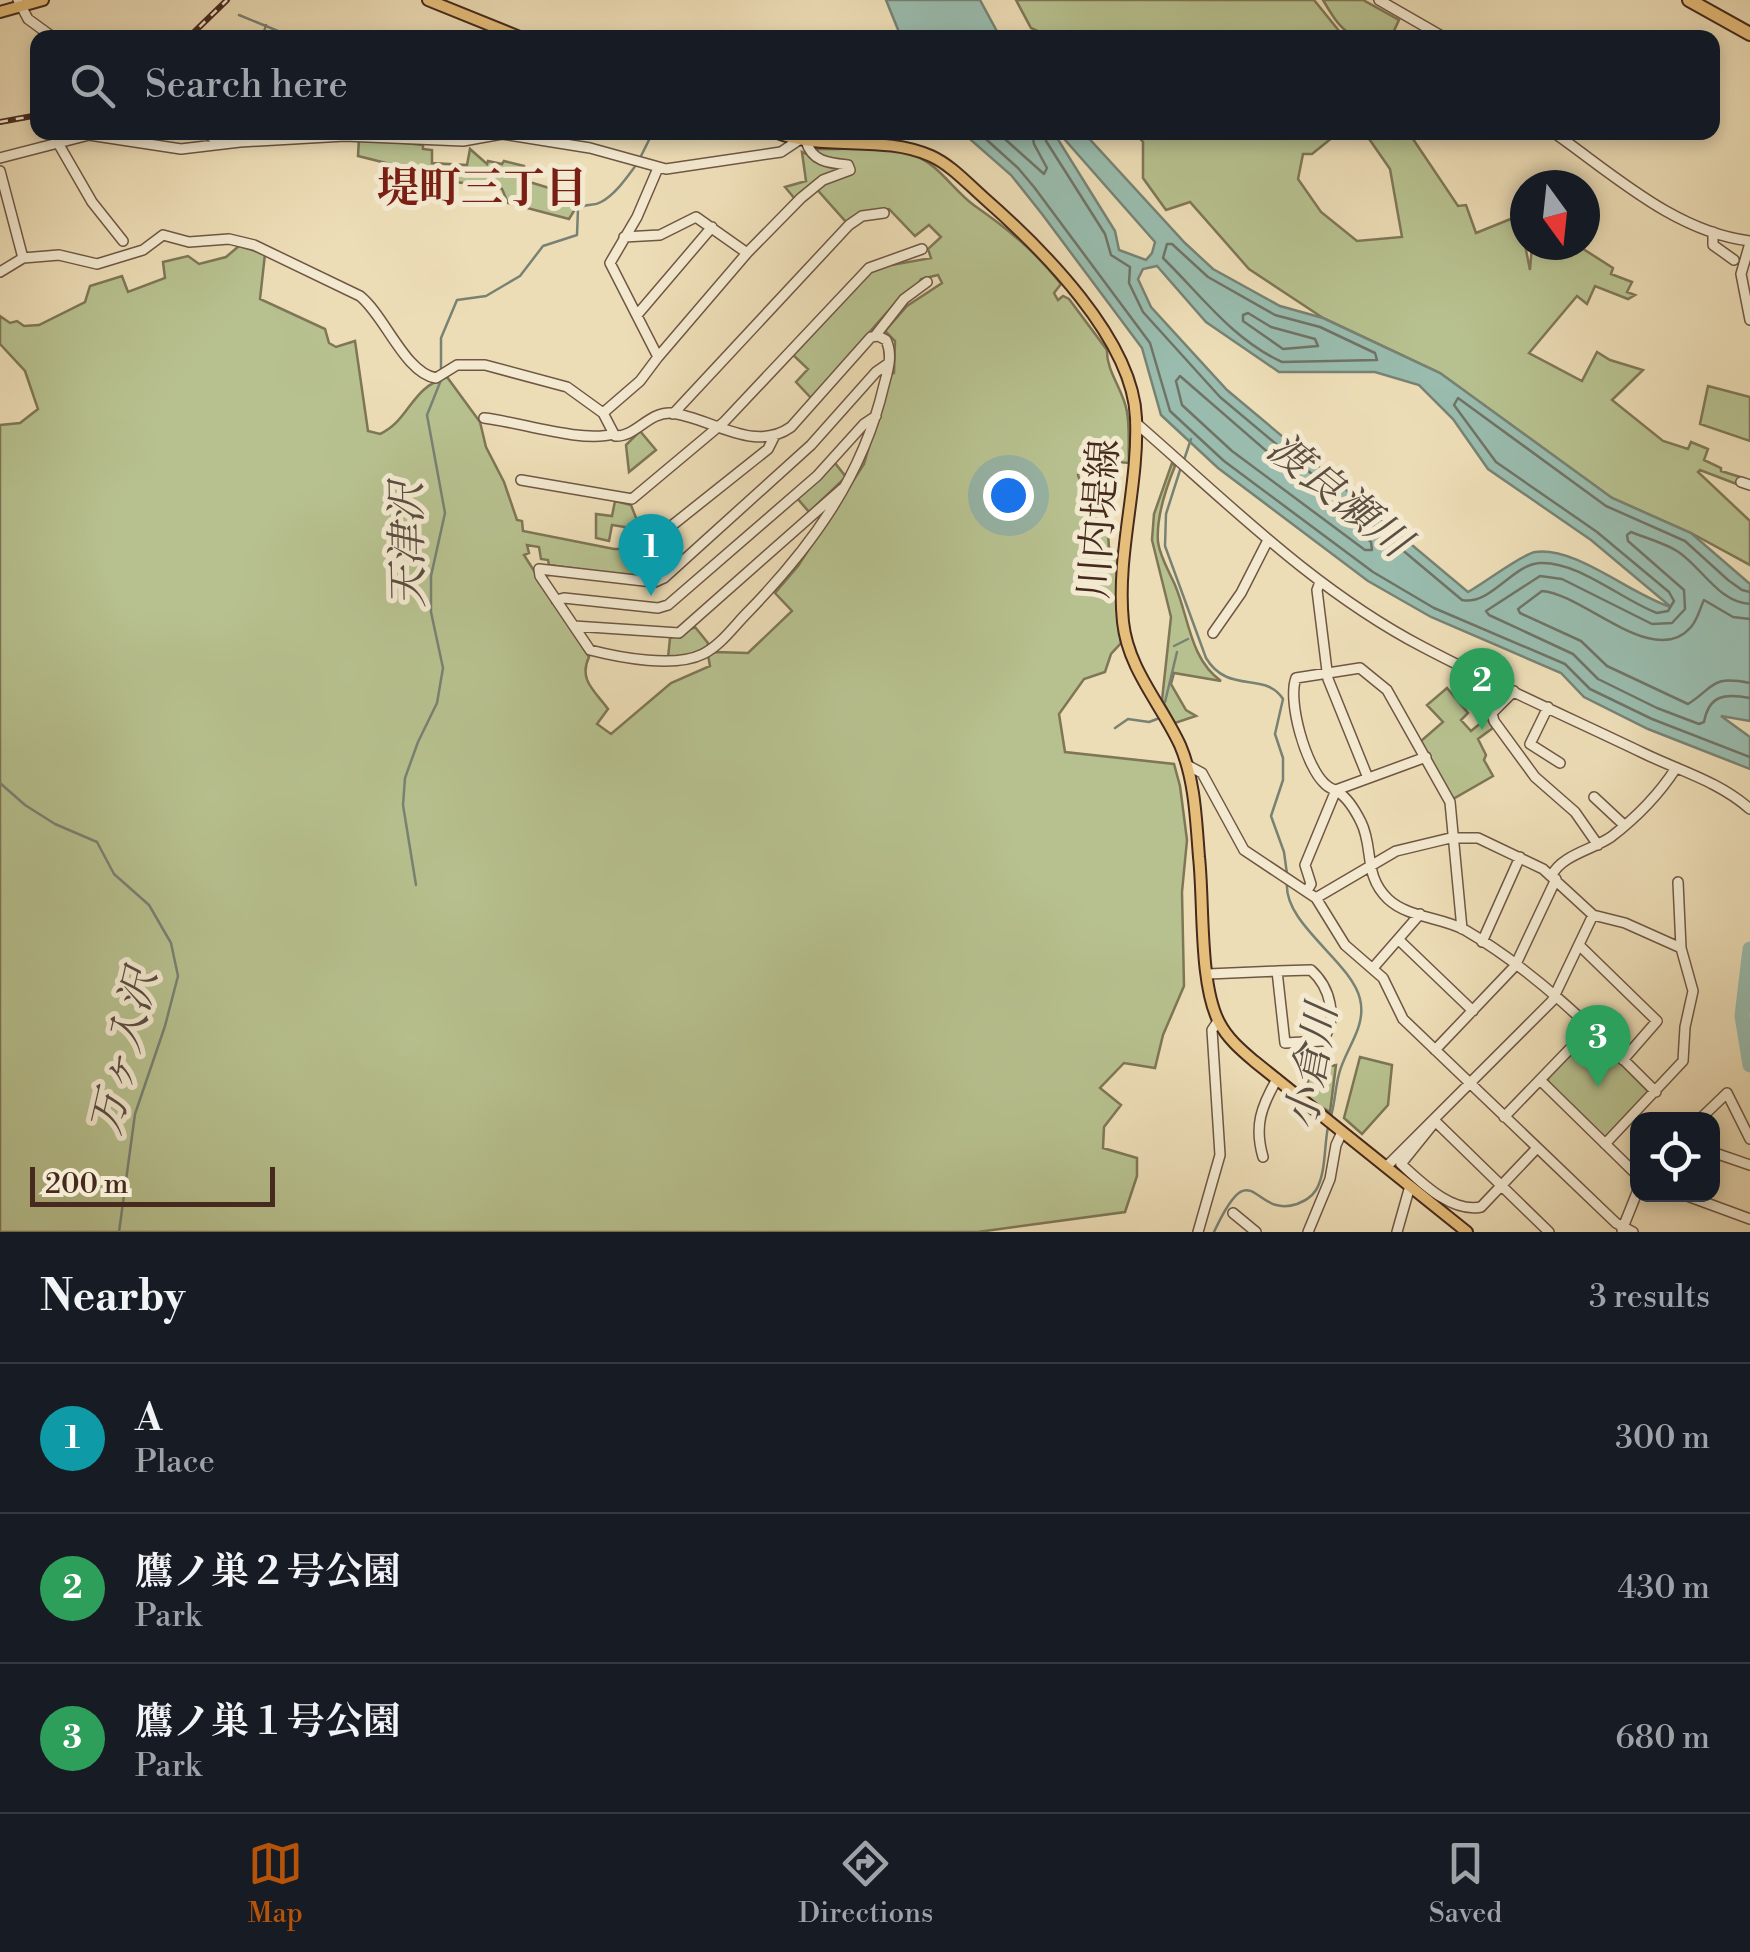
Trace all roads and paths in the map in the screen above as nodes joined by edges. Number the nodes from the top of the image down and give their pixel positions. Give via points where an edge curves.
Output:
1 (43, 0) edge
2 (428, 0) edge
3 (1379, 0) edge
4 (1689, 0) edge
5 (19, 4) edge
6 (0, 12) edge
7 (42, 30) edge
8 (502, 30) edge
9 (1431, 30) edge
10 (1750, 34) edge
11 (70, 140) edge
12 (119, 140) edge
13 (217, 140) edge
14 (284, 140) edge
15 (544, 140) edge
16 (802, 140) junction
17 (1565, 140) edge
18 (58, 143) junction
19 (223, 144) junction
20 (0, 158) edge
21 (658, 168) junction
22 (0, 171) edge
23 (884, 213) dead end
24 (712, 227) junction
25 (1713, 232) junction
26 (624, 237) junction
27 (123, 241) dead end
28 (1750, 242) edge
29 (922, 249) dead end
30 (747, 252) junction
31 (22, 258) junction
32 (1734, 260) dead end
33 (0, 272) edge
34 (928, 282) dead end
35 (1746, 294) edge
36 (637, 314) junction
37 (1750, 320) edge
38 (874, 336) junction
39 (658, 357) junction
40 (889, 363) junction
41 (603, 412) junction
42 (673, 414) junction
43 (876, 416) junction
44 (484, 418) dead end
45 (1136, 424) junction
46 (718, 427) junction
47 (614, 434) junction
48 (775, 436) junction
49 (520, 480) dead end
50 (846, 486) junction
51 (1268, 540) junction
52 (645, 546) dead end
53 (1320, 582) junction
54 (556, 600) junction
55 (574, 626) junction
56 (1212, 632) dead end
57 (1326, 671) junction
58 (1514, 691) junction
59 (1548, 708) junction
60 (1426, 757) junction
61 (1560, 763) dead end
62 (1187, 766) junction
63 (1676, 768) junction
64 (1368, 778) junction
65 (1336, 790) junction
66 (1594, 797) dead end
67 (1750, 809) edge
68 (1624, 825) junction
69 (1455, 837) junction
70 (1598, 845) junction
71 (1520, 857) junction
72 (1369, 866) junction
73 (1554, 877) junction
74 (1678, 882) dead end
75 (1312, 895) junction
76 (1420, 914) junction
77 (1593, 914) junction
78 (1462, 928) junction
79 (1398, 940) junction
80 (1482, 942) junction
81 (1580, 946) junction
82 (1681, 948) junction
83 (1515, 966) junction
84 (1373, 968) junction
85 (1277, 971) junction
86 (1208, 974) junction
87 (1556, 996) junction
88 (1472, 1010) junction
89 (1218, 1021) junction
90 (1590, 1028) junction
91 (1435, 1050) junction
92 (1623, 1060) junction
93 (1277, 1079) junction
94 (1540, 1080) junction
95 (1471, 1085) junction
96 (1656, 1092) junction
97 (1707, 1112) edge
98 (1504, 1116) junction
99 (1435, 1121) junction
100 (1333, 1126) junction
101 (1750, 1139) edge
102 (1605, 1144) junction
103 (1537, 1148) junction
104 (1720, 1155) edge
105 (1263, 1157) dead end
106 (1750, 1165) edge
107 (1386, 1168) junction
108 (1630, 1168) edge
109 (1410, 1186) junction
110 (1501, 1186) junction
111 (1634, 1202) edge
112 (1703, 1202) edge
113 (1232, 1213) dead end
114 (1750, 1220) edge
115 (1626, 1230) edge
116 (1198, 1232) edge
117 (1256, 1232) edge
118 (1308, 1232) edge
119 (1397, 1232) edge
120 (1466, 1232) edge
121 (1549, 1232) edge
122 (1746, 1232) edge

1 - 5 main road
2 - 8 main road
3 - 9 street
4 - 10 highway
5 - 6 main road
5 - 7 street
11 - 18 street
12 - 19 street via 167,148
13 - 19 street
14 - 19 street
15 - 21 street
16 - 21 street via 776,153
16 - 30 street via 822,162 850,170 814,186
16 - 45 main road, 川内堤線 via 911,150 954,172 1034,243 1103,331 1128,375
17 - 25 street via 1673,215
18 - 20 street
18 - 27 street
21 - 26 street
22 - 31 street
23 - 42 street via 849,225
24 - 26 street via 696,218 660,235
24 - 30 street
24 - 36 street
25 - 28 street
25 - 32 street via 1712,245
26 - 36 street via 610,263
28 - 35 street via 1743,264
29 - 46 street via 868,268
30 - 39 street
31 - 33 street
31 - 41 street via 59,255 97,264 166,235 245,242 360,296 428,377 457,365 485,366 568,387
34 - 38 street
35 - 37 street
36 - 39 street
38 - 40 street via 888,344
38 - 48 street via 791,427
39 - 41 street
40 - 43 street
40 - 54 street via 811,445 664,578 644,582 540,568
41 - 47 street
42 - 46 street
42 - 47 street via 652,418 620,438
43 - 50 street
43 - 54 street via 668,606
44 - 47 street
45 - 51 street
45 - 62 main road, 川内堤線 via 1123,566 1125,634
46 - 48 street
46 - 49 street via 632,498
48 - 52 street via 768,449
50 - 55 street via 679,634
50 - 55 street via 789,570 704,653 679,662 592,651
51 - 53 street
51 - 56 street
53 - 57 street
53 - 58 street via 1399,634
54 - 55 street
57 - 60 street via 1368,672 1387,690
57 - 64 street
57 - 65 street via 1298,676 1292,692 1309,755 1323,783
58 - 59 street
58 - 70 street via 1492,713 1494,721
59 - 61 street via 1530,744
59 - 63 street
60 - 64 street
60 - 69 street via 1450,802
62 - 75 street via 1202,773 1244,850
62 - 86 main road, 川内堤線
63 - 67 street via 1714,782
63 - 68 street via 1652,802
64 - 65 street
65 - 72 street via 1362,824
65 - 75 street via 1304,866
66 - 68 street
68 - 70 street
69 - 71 street via 1478,838
69 - 72 street via 1396,851
69 - 78 street
70 - 73 street via 1560,863
71 - 73 street
71 - 80 street
72 - 75 street
72 - 76 street via 1387,898
73 - 77 street
73 - 83 street
74 - 82 street
75 - 84 street via 1345,945
76 - 78 street
76 - 79 street
77 - 81 street
77 - 82 street
78 - 80 street
79 - 84 street
79 - 88 street
80 - 83 street
81 - 87 street
81 - 92 street via 1657,1021
82 - 96 street via 1693,991 1684,1059
83 - 87 street
83 - 88 street
84 - 91 street via 1400,1016
85 - 85 street via 1310,970 1328,989 1331,1024 1322,1040 1285,1044
85 - 86 street
86 - 89 main road, 川内堤線
87 - 90 street
87 - 95 street
88 - 91 street
89 - 93 main road
89 - 116 street via 1212,1032 1220,1155
90 - 92 street
90 - 94 street
91 - 95 street
92 - 96 street
93 - 100 main road
93 - 105 street via 1258,1126
94 - 98 street
94 - 102 street
95 - 98 street
95 - 99 street
96 - 102 street
97 - 101 street via 1727,1093
98 - 103 street
99 - 107 street
99 - 110 street
99 - 110 street via 1401,1164 1444,1199 1472,1208
100 - 107 main road
100 - 118 street via 1328,1183
102 - 108 street
103 - 110 street
103 - 115 street
104 - 106 street
107 - 109 main road
109 - 119 street
109 - 120 main road
110 - 121 street
111 - 115 street
112 - 114 street
113 - 117 street
114 - 122 street

